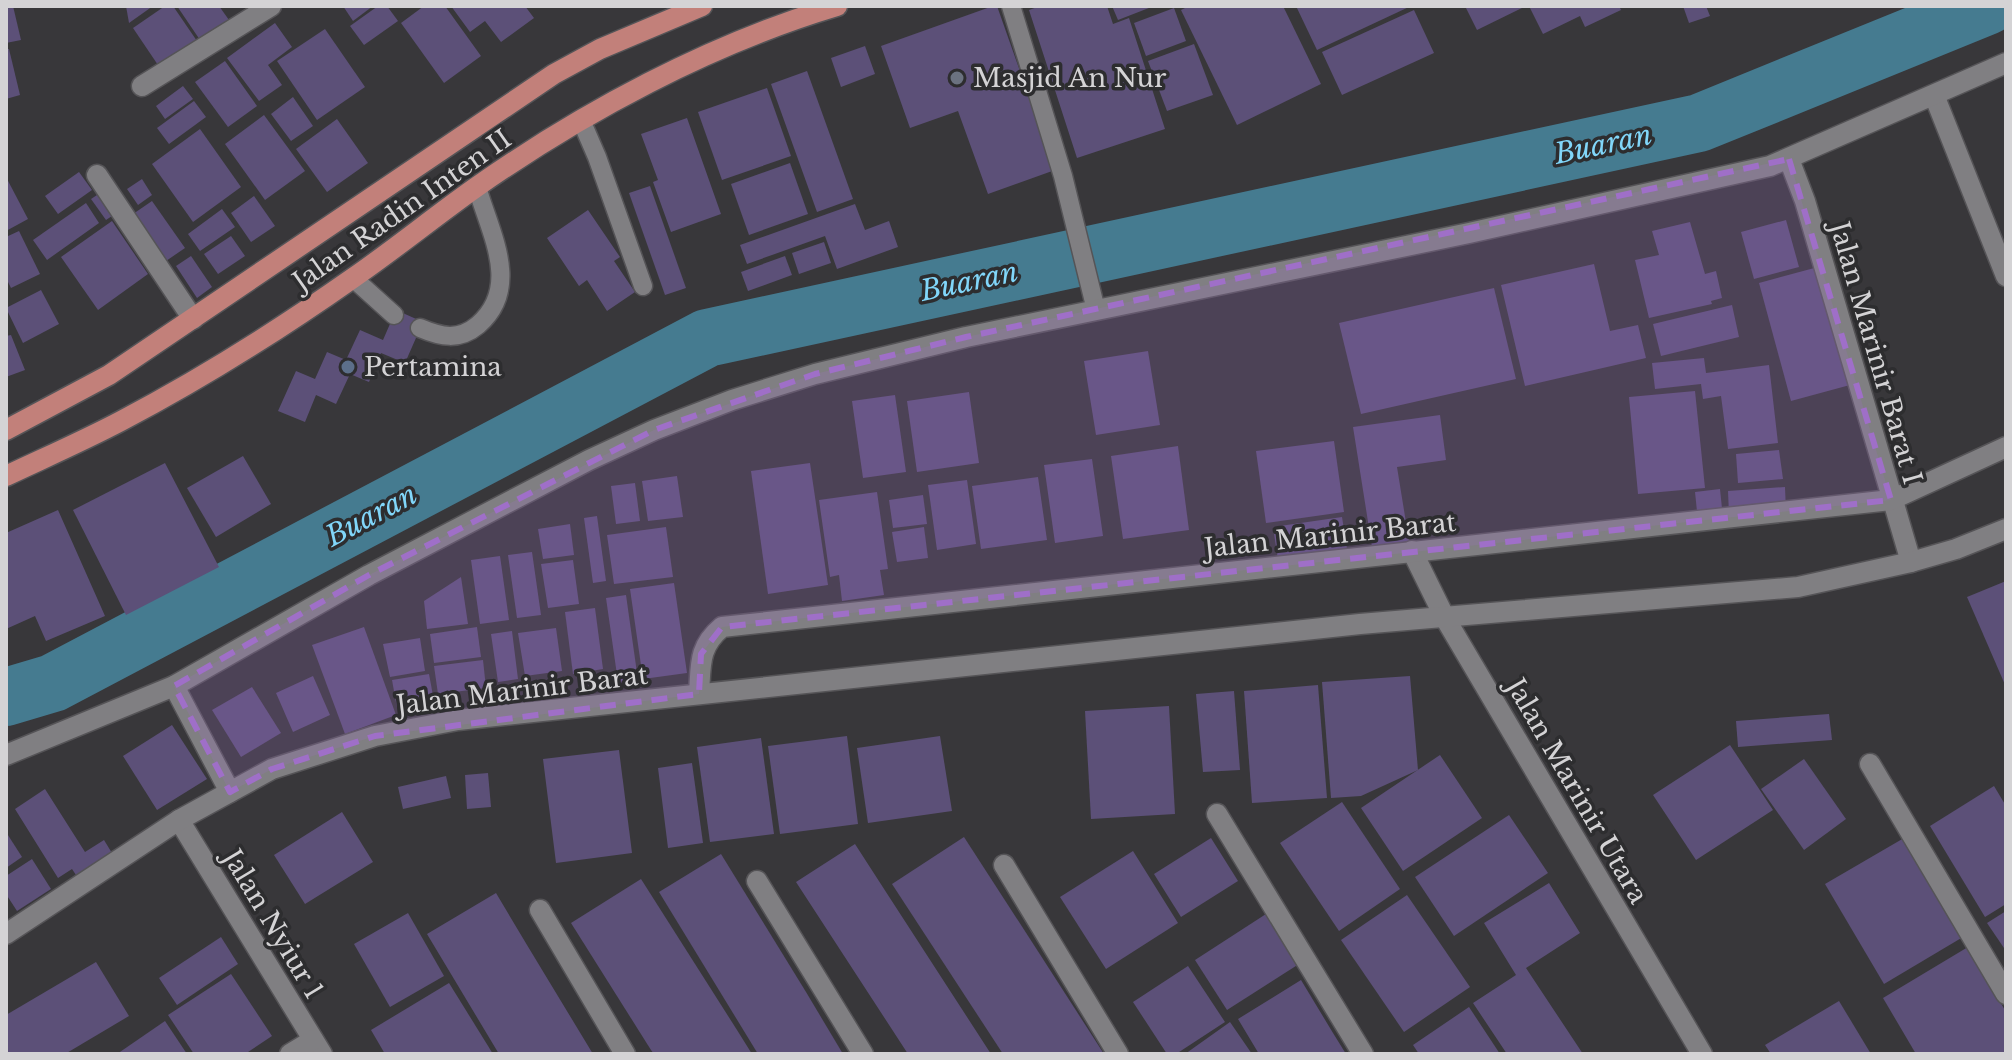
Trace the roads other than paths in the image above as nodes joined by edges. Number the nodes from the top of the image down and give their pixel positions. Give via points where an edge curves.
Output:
1 (271, 6) edge
2 (702, 6) edge
3 (837, 6) edge
4 (1011, 6) edge
5 (241, 14) edge
6 (2006, 63) edge
7 (142, 86) dead end
8 (1934, 95) junction
9 (581, 120) junction
10 (1789, 159) junction
11 (97, 175) dead end
12 (477, 187) junction
13 (2006, 276) edge
14 (353, 278) junction
15 (643, 286) dead end
16 (1094, 300) junction
17 (394, 315) dead end
18 (193, 319) junction
19 (420, 328) dead end
20 (6, 430) edge
21 (2006, 447) edge
22 (6, 476) edge
23 (1891, 500) junction
24 (2006, 529) edge
25 (1412, 551) junction
26 (1911, 562) junction
27 (1445, 618) junction
28 (174, 686) junction
29 (699, 694) junction
30 (6, 755) edge
31 (1870, 764) dead end
32 (230, 792) junction
33 (1217, 814) dead end
34 (179, 820) junction
35 (1004, 865) dead end
36 (757, 881) dead end
37 (540, 910) dead end
38 (6, 934) edge
39 (2006, 994) edge
40 (317, 1047) edge
41 (1696, 1052) edge
42 (290, 1054) edge
43 (625, 1054) edge
44 (863, 1054) edge
45 (1118, 1054) edge
46 (1363, 1054) edge

1 - 5 street
2 - 18 main road, Jalan Radin Inten II via 564,68
3 - 9 main road, Jalan Radin Inten II via 732,44
4 - 16 lane
5 - 7 street
6 - 8 street
8 - 10 street
8 - 13 street
9 - 12 main road, Jalan Radin Inten II
9 - 15 lane
10 - 16 street via 1484,229
10 - 23 street, Jalan Marinir Barat I
11 - 18 street
12 - 14 main road, Jalan Radin Inten II
12 - 19 lane via 501,269 498,301 479,324 461,335 438,336
14 - 17 lane
14 - 22 main road, Jalan Radin Inten II via 178,390
16 - 28 street via 815,374 654,430 369,575
18 - 20 main road, Jalan Radin Inten II via 109,375
21 - 23 street, Jalan Marinir Barat
23 - 25 street, Jalan Marinir Barat
23 - 26 street, Jalan Marinir Barat I
24 - 26 street, Jalan Marinir Barat
25 - 27 street, Jalan Marinir Utara
25 - 29 street, Jalan Marinir Barat via 722,627 701,654
26 - 27 street, Jalan Marinir Barat via 1798,587
27 - 29 street, Jalan Marinir Barat
27 - 41 street, Jalan Marinir Utara
28 - 30 street
28 - 32 street
29 - 32 street, Jalan Marinir Barat via 458,720 375,736 272,769
31 - 39 street
32 - 34 street, Jalan Marinir Barat
33 - 46 street
34 - 38 street, Jalan Marinir Barat
34 - 40 street, Jalan Nyiur 1
35 - 45 street
36 - 44 street
37 - 43 street
40 - 42 street

